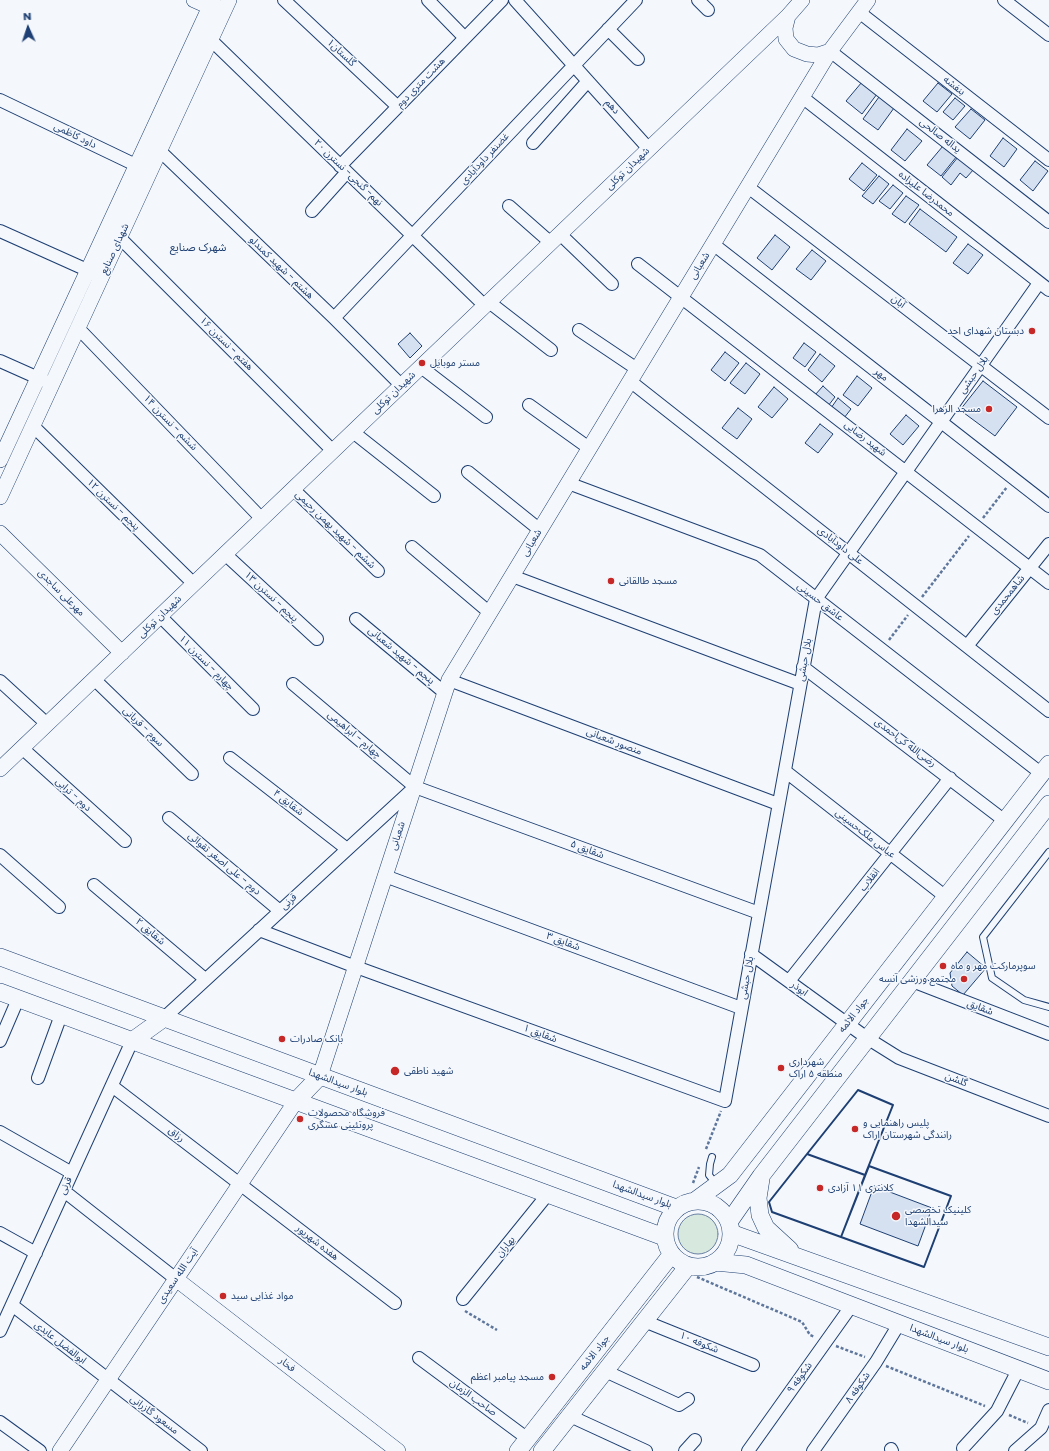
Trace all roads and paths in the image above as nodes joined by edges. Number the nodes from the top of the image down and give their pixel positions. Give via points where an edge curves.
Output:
1 (194, 0) edge
2 (284, 0) edge
3 (428, 0) edge
4 (502, 0) edge
5 (515, 0) edge
6 (636, 0) edge
7 (698, 0) edge
8 (802, 0) edge
9 (1004, 0) edge
10 (211, 3) edge
11 (863, 6) edge
12 (226, 7) edge
13 (708, 10) dead end
14 (788, 16) junction
15 (608, 30) junction
16 (1049, 34) edge
17 (466, 38) junction
18 (211, 40) junction
19 (830, 50) junction
20 (638, 59) dead end
21 (574, 65) junction
22 (588, 81) junction
23 (802, 97) junction
24 (0, 100) edge
25 (398, 107) junction
26 (533, 143) dead end
27 (649, 149) junction
28 (160, 151) junction
29 (1049, 160) edge
30 (136, 166) junction
31 (344, 169) junction
32 (150, 172) junction
33 (748, 187) junction
34 (508, 206) dead end
35 (312, 211) dead end
36 (1049, 222) edge
37 (0, 231) edge
38 (413, 235) junction
39 (120, 238) junction
40 (555, 239) junction
41 (713, 244) junction
42 (638, 264) dead end
43 (88, 271) junction
44 (102, 277) junction
45 (1039, 282) junction
46 (612, 284) dead end
47 (1049, 290) edge
48 (682, 296) junction
49 (487, 304) junction
50 (334, 318) junction
51 (78, 328) junction
52 (579, 330) dead end
53 (552, 350) dead end
54 (0, 361) edge
55 (980, 365) junction
56 (421, 367) junction
57 (634, 375) junction
58 (38, 378) junction
59 (52, 384) junction
60 (402, 386) junction
61 (529, 405) dead end
62 (486, 417) dead end
63 (1049, 418) edge
64 (942, 422) junction
65 (33, 426) junction
66 (353, 432) junction
67 (589, 448) junction
68 (333, 451) junction
69 (0, 460) edge
70 (906, 471) junction
71 (468, 472) dead end
72 (1013, 478) junction
73 (568, 483) junction
74 (2, 488) edge
75 (293, 489) junction
76 (434, 496) dead end
77 (1049, 506) edge
78 (262, 519) junction
79 (976, 526) junction
80 (540, 530) junction
81 (0, 533) edge
82 (1049, 544) edge
83 (412, 547) dead end
84 (848, 553) junction
85 (225, 554) junction
86 (1030, 568) junction
87 (378, 571) dead end
88 (512, 576) junction
89 (1049, 583) edge
90 (194, 584) junction
91 (816, 599) junction
92 (915, 605) junction
93 (490, 613) junction
94 (160, 616) junction
95 (356, 619) dead end
96 (317, 639) dead end
97 (967, 646) junction
98 (881, 650) junction
99 (122, 653) junction
100 (804, 667) junction
101 (94, 679) junction
102 (0, 681) edge
103 (293, 684) dead end
104 (800, 684) junction
105 (447, 686) junction
106 (253, 709) dead end
107 (1049, 711) edge
108 (47, 724) junction
109 (22, 748) junction
110 (230, 758) dead end
111 (0, 769) edge
112 (1045, 769) edge
113 (784, 771) junction
114 (192, 774) dead end
115 (950, 778) junction
116 (414, 787) junction
117 (778, 804) junction
118 (1047, 809) edge
119 (169, 818) dead end
120 (1005, 821) junction
121 (125, 841) dead end
122 (347, 849) junction
123 (1049, 852) edge
124 (890, 854) junction
125 (0, 855) edge
126 (385, 876) junction
127 (94, 885) dead end
128 (946, 897) junction
129 (59, 907) dead end
130 (280, 911) junction
131 (759, 913) junction
132 (259, 930) junction
133 (751, 954) junction
134 (0, 957) edge
135 (356, 967) junction
136 (205, 979) junction
137 (789, 981) junction
138 (912, 981) junction
139 (0, 992) edge
140 (18, 999) junction
141 (1049, 1007) edge
142 (741, 1008) junction
143 (61, 1015) junction
144 (164, 1018) junction
145 (847, 1024) junction
146 (1049, 1034) edge
147 (867, 1038) junction
148 (0, 1041) edge
149 (132, 1041) junction
150 (320, 1076) junction
151 (38, 1078) dead end
152 (112, 1086) junction
153 (725, 1101) joint
154 (296, 1102) junction
155 (1049, 1116) edge
156 (0, 1132) edge
157 (712, 1157) dead end
158 (72, 1173) junction
159 (761, 1176) junction
160 (240, 1183) junction
161 (717, 1185) junction
162 (64, 1191) junction
163 (548, 1194) junction
164 (696, 1200) junction
165 (676, 1208) junction
166 (730, 1228) junction
167 (0, 1233) edge
168 (664, 1237) junction
169 (36, 1253) junction
170 (672, 1255) junction
171 (802, 1258) junction
172 (715, 1262) junction
173 (685, 1269) junction
174 (176, 1279) junction
175 (463, 1299) joint
176 (394, 1303) dead end
177 (12, 1305) junction
178 (852, 1305) junction
179 (644, 1321) junction
180 (899, 1324) junction
181 (498, 1330) dead end
182 (0, 1331) edge
183 (826, 1342) junction
184 (1049, 1348) edge
185 (418, 1358) dead end
186 (876, 1362) junction
187 (753, 1365) dead end
188 (1018, 1370) junction
189 (605, 1371) junction
190 (108, 1380) junction
191 (1049, 1381) edge
192 (688, 1399) dead end
193 (997, 1410) junction
194 (1049, 1410) edge
195 (570, 1416) junction
196 (0, 1422) edge
197 (1041, 1428) junction
198 (695, 1440) dead end
199 (523, 1445) edge
200 (969, 1448) edge
201 (40, 1451) edge
202 (60, 1451) edge
203 (201, 1451) edge
204 (398, 1451) edge
205 (542, 1451) edge
206 (646, 1451) edge
207 (685, 1451) edge
208 (748, 1451) edge
209 (813, 1451) edge
210 (1015, 1451) edge

1 - 10 street
2 - 25 street, گلستان۱
3 - 17 street
4 - 17 street, هشت متری دوم
5 - 21 street, دهم
6 - 15 street, غضنفر داودآبادی
7 - 13 street
8 - 14 street, شهیدان توکلی
9 - 16 street
10 - 12 street
10 - 30 street, شهدای صنایع
11 - 19 street, شعبانی
11 - 29 street, بنفشه
12 - 18 street, شهدای صنایع
14 - 19 street via 786,39 794,49 818,55
14 - 27 street, شهیدان توکلی
15 - 20 street
15 - 21 street, غضنفر داودآبادی
17 - 25 street, هشت متری دوم
18 - 28 street, شهدای صنایع
18 - 31 street, نهم- گنجی- نسترن ۲۰
19 - 23 street, شعبانی
19 - 36 street, یداله صالحی
21 - 22 street, دهم
21 - 38 street, غضنفر داودآبادی
22 - 26 street
22 - 27 street, دهم
23 - 33 street, شعبانی
23 - 45 street, محمدرضا علیزاده
24 - 30 street, داود کاظمی
25 - 31 street, هشت متری دوم
27 - 40 street, شهیدان توکلی
28 - 32 street, شهدای صنایع
28 - 50 street, هشتم - شهید کمندلو
30 - 32 street, داود کاظمی
30 - 43 street, شهدای صنایع
31 - 35 street, هشت متری دوم
31 - 38 street, نهم- گنجی- نسترن ۲۰
32 - 39 street, شهدای صنایع
33 - 41 street, شعبانی
33 - 55 street, آبان
34 - 40 street
37 - 43 street
38 - 49 street, نهم- گنجی- نسترن ۲۰
38 - 50 street, غضنفر داودآبادی
39 - 44 street, شهدای صنایع
39 - 68 street, هفتم - نسترن ۱۶
40 - 46 street
40 - 49 street, شهیدان توکلی
41 - 48 street, شعبانی
41 - 64 street, مهر
42 - 48 street, شهید رضایی
43 - 44 street
43 - 58 street, شهدای صنایع
44 - 51 street, شهدای صنایع
45 - 47 street, محمدرضا علیزاده
45 - 55 street, بلال حبشی
48 - 57 street, شعبانی
48 - 70 street, شهید رضایی
49 - 53 street, نهم- گنجی- نسترن ۲۰
49 - 56 street, شهیدان توکلی
50 - 60 street, هشتم - شهید کمندلو
51 - 59 street, شهدای صنایع
51 - 78 street, ششم - نسترن ۱۴
52 - 57 street, علی داودآبادی
54 - 58 street
55 - 63 street, آبان
55 - 64 street, بلال حبشی
56 - 60 street, شهیدان توکلی
56 - 62 street
57 - 67 street, شعبانی
57 - 84 street, علی داودآبادی
58 - 59 street
58 - 69 street, شهدای صنایع
59 - 65 street, شهدای صنایع
60 - 66 street, شهیدان توکلی
61 - 67 street
64 - 70 street, بلال حبشی
64 - 72 street, مهر
65 - 74 street, شهدای صنایع
65 - 90 street, پنجم - نسترن ۱۲
66 - 68 street, شهیدان توکلی
66 - 76 street
67 - 73 street, شعبانی
68 - 75 street, شهیدان توکلی
70 - 79 street, شهید رضایی
70 - 84 street, بلال حبشی
71 - 80 street
72 - 77 street, مهر
72 - 79 path
73 - 80 street, شعبانی
73 - 91 street, عاشق حسینی via 760,555
75 - 78 street, شهیدان توکلی
75 - 87 street, ششم - شهید بهمن رحیمی
78 - 85 street, شهیدان توکلی
79 - 86 street, شهید رضایی
79 - 92 path
80 - 88 street, شعبانی
81 - 99 street, مهرعلی ساجدی
82 - 86 street, شاهمحمدی
83 - 93 street
84 - 91 street, بلال حبشی
84 - 92 street, علی داودآبادی
85 - 90 street, شهیدان توکلی
85 - 96 street, پنجم - نسترن ۱۳
86 - 89 street, شهید رضایی
86 - 97 street, شاهمحمدی
88 - 93 street, شعبانی
88 - 104 street
90 - 94 street, شهیدان توکلی
91 - 98 street, عاشق حسینی
91 - 100 street, بلال حبشی
92 - 97 street, علی داودآبادی
92 - 98 path
93 - 105 street, شعبانی
94 - 99 street, شهیدان توکلی
94 - 106 street, چهارم - نسترن ۱۱
95 - 105 street, پنجم - شهید شعبانی
97 - 107 street, علی داودآبادی
98 - 112 street, عاشق حسینی
99 - 101 street, شهیدان توکلی
100 - 104 street, بلال حبشی
100 - 115 street, رضی‌الله کی‌احمدی
101 - 108 street, شهیدان توکلی
101 - 114 street, سوم - قربانی
102 - 108 street
103 - 116 street, چهارم - ابراهیمی
104 - 113 street, بلال حبشی
105 - 116 street, شعبانی
105 - 117 street, منصور شعبانی
108 - 109 street, شهیدان توکلی
109 - 111 street, شهیدان توکلی
109 - 121 street, دوم - ترابی
110 - 122 street, شقایق ۴
112 - 120 main road, جواد الائمه
113 - 117 street, بلال حبشی
113 - 124 street, عباس ملک‌حسینی
115 - 120 street, رضی‌الله کی‌احمدی
115 - 124 street, انقلاب
116 - 122 street, قرنی
116 - 126 street, شعبانی
116 - 131 street, شقایق ۵
117 - 131 street, بلال حبشی
118 - 138 main road
119 - 130 street, دوم - علی اصغر تقوائی
120 - 128 main road, جواد الائمه
122 - 130 street, قرنی
123 - 141 lane via 983,937 992,978 1024,1000
124 - 128 street, عباس ملک‌حسینی
124 - 137 street, انقلاب
125 - 129 street
126 - 135 street, شعبانی
126 - 142 street, شقایق ۳
127 - 136 street, شقایق ۲
128 - 145 main road, جواد الائمه
130 - 132 street, قرنی
131 - 133 street, بلال حبشی
132 - 135 street
132 - 136 street, قرنی
133 - 137 street, ابوذر
133 - 142 street, بلال حبشی
134 - 144 main road, بلوار سیدالشهدا
135 - 150 street, شعبانی
135 - 153 street, شقایق ۱
136 - 144 street, قرنی
137 - 145 street, ابوذر
138 - 146 street, شقایق
138 - 147 main road
139 - 140 main road
140 - 143 main road
140 - 148 street
142 - 153 street, بلال حبشی
143 - 149 main road
143 - 151 street
144 - 149 main road
144 - 150 main road, بلوار سیدالشهدا
145 - 147 street, ابوذر
145 - 161 main road, جواد الائمه via 730,1175
147 - 155 street, گلشن via 899,1058
147 - 159 main road
149 - 152 street, قرنی
149 - 154 main road
150 - 154 main road
150 - 165 main road, بلوار سیدالشهدا
152 - 158 street, قرنی
152 - 160 street, رزاق
154 - 160 street, آیت الله سعیدی
154 - 163 main road
156 - 158 street
157 - 161 lane via 709,1175
158 - 162 street, قرنی
159 - 166 main road
159 - 171 main road via 758,1198 760,1215 766,1228
160 - 174 street, آیت الله سعیدی
160 - 176 street, هفده شهریور
161 - 164 main road, جواد الائمه
162 - 169 street, قرنی
162 - 174 street
163 - 168 main road
163 - 175 street, بهاران
164 - 165 main road
164 - 166 main road via 716,1206 724,1213
165 - 168 main road via 669,1216
166 - 171 main road
166 - 172 main road via 727,1249
167 - 169 street
168 - 170 main road
169 - 177 street, قرنی
170 - 173 main road
170 - 199 main road, جواد الائمه
171 - 184 main road
172 - 173 main road
172 - 178 main road, بلوار سیدالشهدا via 746,1265
173 - 179 main road, جواد الائمه
173 - 183 path via 802,1322 810,1336
174 - 190 street, آیت الله سعیدی
174 - 204 street, فخار
175 - 181 path via 465,1311
177 - 182 street, قرنی
177 - 190 street, ابوالفضل عابدی
178 - 180 main road, بلوار سیدالشهدا
178 - 183 street, شکوفه ۹
179 - 187 street, شکوفه ۱۰
179 - 189 main road, جواد الائمه
180 - 186 street, شکوفه ۸
180 - 188 main road, بلوار سیدالشهدا
183 - 186 path
183 - 208 street, شکوفه ۹
185 - 199 street, صاحب الزمان
186 - 193 path
186 - 209 street, شکوفه ۸
188 - 191 main road, بلوار سیدالشهدا
188 - 193 street
189 - 192 street via 679,1405
189 - 195 main road, جواد الائمه
190 - 202 street, آیت الله سعیدی
190 - 203 street, مسعود گازرانی
193 - 197 path
193 - 200 street
194 - 197 street
195 - 205 main road, جواد الائمه
195 - 206 street
196 - 201 street
197 - 210 street
198 - 207 street

